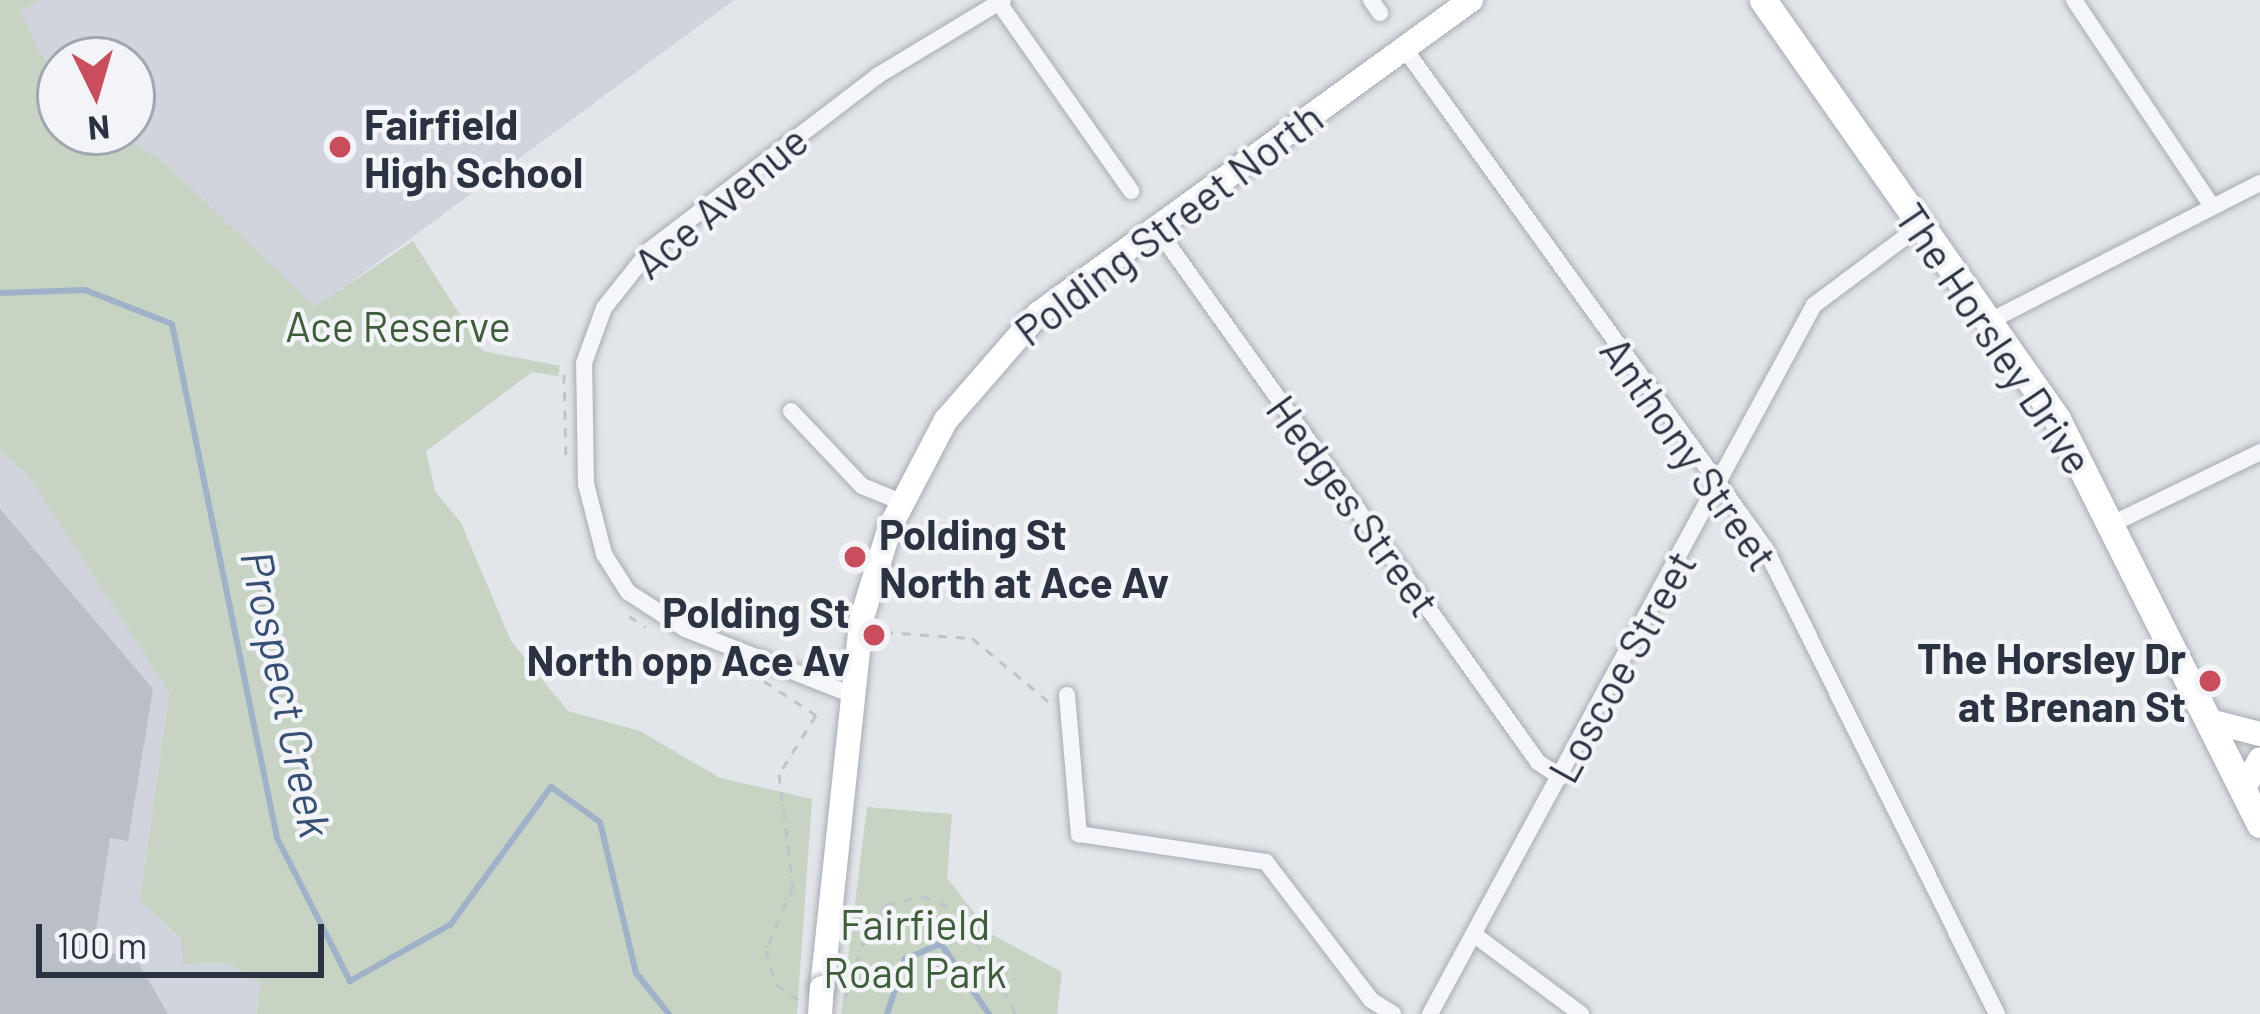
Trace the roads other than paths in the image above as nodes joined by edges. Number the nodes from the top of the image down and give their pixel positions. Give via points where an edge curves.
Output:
1 (1471, 0) edge
2 (2074, 0) edge
3 (1001, 2) edge
4 (1771, 3) edge
5 (1404, 48) junction
6 (2260, 183) edge
7 (1131, 191) dead end
8 (2212, 206) junction
9 (1155, 226) junction
10 (1920, 226) junction
11 (1990, 321) junction
12 (791, 411) dead end
13 (2260, 452) edge
14 (1719, 487) junction
15 (902, 502) junction
16 (2112, 524) junction
17 (850, 694) junction
18 (1067, 695) dead end
19 (2210, 722) junction
20 (2260, 734) edge
21 (2260, 759) edge
22 (1560, 777) junction
23 (2243, 790) junction
24 (2260, 824) edge
25 (1476, 936) junction
26 (823, 1001) edge
27 (1393, 1014) edge
28 (1430, 1014) edge
29 (1581, 1014) edge
30 (1997, 1014) edge

1 - 5 main road, Polding Street North
2 - 8 street
3 - 7 street
3 - 17 street, Ace Avenue via 877,76 651,249 604,308 581,376 586,484 604,554 628,592 685,629
4 - 10 main road, The Horsley Drive
5 - 9 main road, Polding Street North
5 - 14 street, Anthony Street
6 - 8 street
8 - 11 street
9 - 15 main road, Polding Street North via 987,365
9 - 22 street, Hedges Street via 1538,762
10 - 11 main road, The Horsley Drive
10 - 14 street, Loscoe Street via 1814,305
11 - 16 main road, The Horsley Drive via 2057,418
12 - 15 street via 862,486
13 - 16 street
14 - 22 street, Loscoe Street
14 - 30 street, Anthony Street via 1765,548
15 - 17 main road, Polding Street North via 861,621
16 - 19 main road, The Horsley Drive
17 - 26 main road, Polding Street North
18 - 27 street via 1079,834 1266,862 1371,1000
19 - 20 main road
19 - 23 main road, The Horsley Drive
21 - 23 main road
22 - 25 street, Loscoe Street
23 - 24 main road, The Horsley Drive
25 - 28 street, Loscoe Street
25 - 29 street

